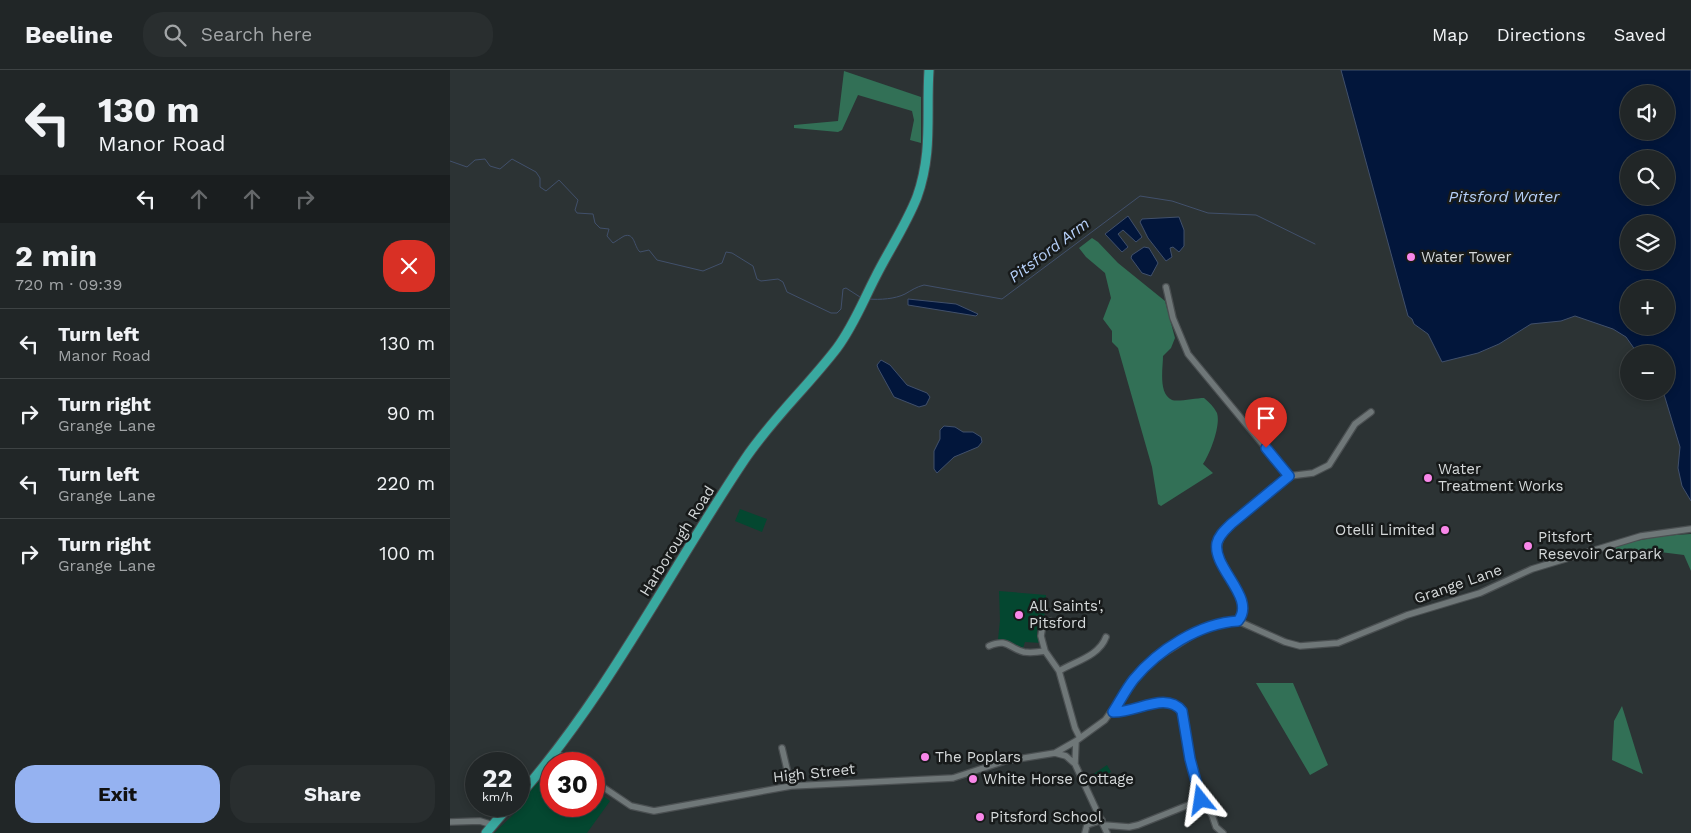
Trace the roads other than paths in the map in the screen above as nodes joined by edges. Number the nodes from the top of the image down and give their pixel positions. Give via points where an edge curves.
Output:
1 (930, 70) edge
2 (1166, 287) dead end
3 (1371, 412) dead end
4 (1289, 476) junction
5 (1691, 529) edge
6 (1051, 621) dead end
7 (1238, 621) junction
8 (1106, 637) dead end
9 (990, 646) dead end
10 (1045, 651) junction
11 (1059, 671) junction
12 (1113, 712) junction
13 (1078, 740) junction
14 (782, 748) dead end
15 (556, 752) edge
16 (1054, 752) junction
17 (1075, 764) junction
18 (540, 771) edge
19 (530, 783) edge
20 (791, 786) junction
21 (605, 789) edge
22 (1201, 800) junction
23 (500, 817) edge
24 (450, 822) edge
25 (1103, 822) junction
26 (493, 825) junction
27 (1128, 830) edge
28 (486, 833) edge
29 (1085, 833) edge
30 (1107, 833) edge
31 (1223, 833) edge

1 - 15 highway, Harborough Road via 929,145 921,182 909,214 853,324 836,350 746,457 621,659
2 - 4 street via 1173,318 1188,354
3 - 4 street via 1355,424 1329,465 1313,474
4 - 7 street via 1231,524 1219,538 1219,557 1243,604 1243,615
5 - 7 street, Grange Lane via 1642,536 1532,569 1480,593 1407,615 1338,643 1300,646
6 - 10 street via 1043,624 1040,636
7 - 12 street via 1196,633 1152,660 1133,681
8 - 11 street via 1096,653
9 - 10 street via 999,642 1024,652
10 - 11 street
11 - 13 street
12 - 13 street
12 - 22 street via 1128,712 1166,702 1178,706 1182,711
13 - 16 street
13 - 17 street
14 - 20 street
16 - 17 street
16 - 20 street, High Street via 1006,761 948,779
17 - 25 street
18 - 19 highway, Harborough Road
20 - 21 street, High Street via 648,811 630,806
22 - 27 street
22 - 31 street
23 - 26 highway
24 - 26 street via 480,821
25 - 27 street
25 - 29 street via 1087,825
25 - 30 street
26 - 28 highway

